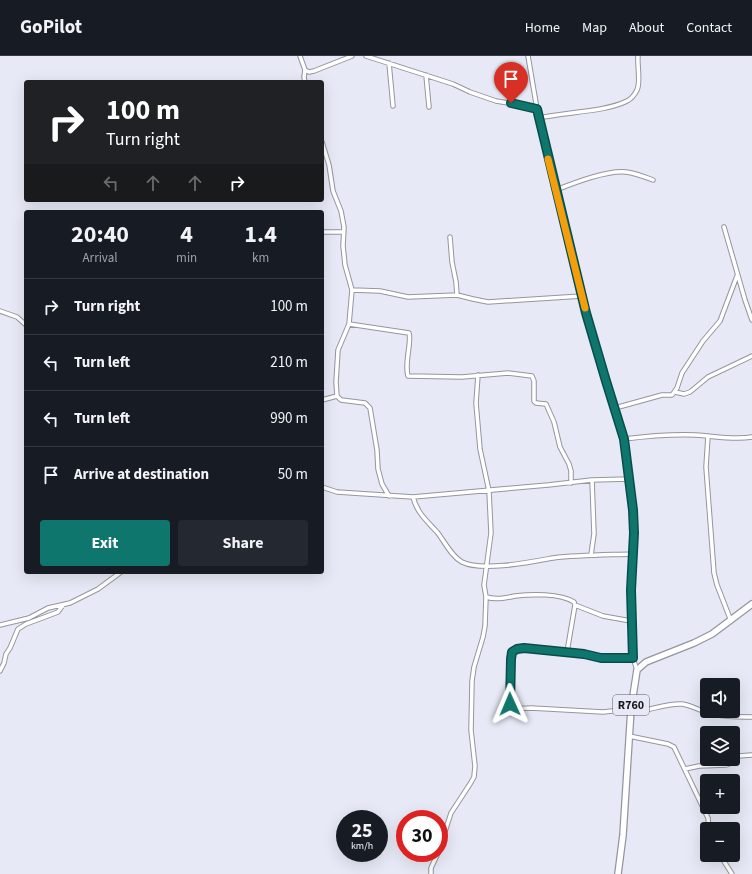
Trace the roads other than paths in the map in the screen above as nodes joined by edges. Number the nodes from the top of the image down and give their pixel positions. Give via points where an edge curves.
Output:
1 (300, 56) edge
2 (352, 56) edge
3 (367, 56) edge
4 (528, 56) edge
5 (638, 56) edge
6 (389, 63) junction
7 (305, 70) junction
8 (426, 75) junction
9 (305, 80) edge
10 (393, 106) dead end
11 (429, 107) dead end
12 (537, 109) junction
13 (540, 118) junction
14 (324, 149) edge
15 (653, 180) dead end
16 (556, 190) junction
17 (724, 227) dead end
18 (324, 232) edge
19 (344, 232) junction
20 (450, 237) dead end
21 (737, 276) junction
22 (352, 290) junction
23 (457, 294) junction
24 (582, 296) junction
25 (0, 311) edge
26 (752, 320) edge
27 (24, 323) edge
28 (349, 324) junction
29 (752, 356) edge
30 (478, 375) junction
31 (675, 392) junction
32 (337, 396) junction
33 (324, 399) edge
34 (615, 408) junction
35 (708, 436) junction
36 (752, 437) edge
37 (624, 439) junction
38 (630, 479) junction
39 (592, 480) junction
40 (571, 482) junction
41 (324, 488) edge
42 (490, 491) junction
43 (389, 496) junction
44 (413, 497) junction
45 (632, 554) junction
46 (591, 555) junction
47 (487, 566) junction
48 (118, 574) edge
49 (486, 597) junction
50 (752, 604) edge
51 (63, 605) junction
52 (575, 605) junction
53 (631, 621) junction
54 (730, 621) junction
55 (0, 625) edge
56 (567, 652) junction
57 (633, 658) junction
58 (637, 670) junction
59 (0, 671) edge
60 (630, 711) junction
61 (752, 717) edge
62 (629, 736) junction
63 (752, 755) edge
64 (685, 769) junction
65 (448, 822) edge
66 (708, 822) edge
67 (434, 862) edge
68 (724, 862) edge
69 (619, 865) junction
70 (431, 874) edge
71 (618, 874) edge
72 (622, 874) edge
73 (732, 874) edge

1 - 7 street
2 - 7 street via 314,71
3 - 6 street
4 - 12 street
5 - 13 street via 639,85 628,101 611,107
6 - 8 street
6 - 10 street
7 - 9 street
8 - 11 street
8 - 12 street via 496,101
12 - 13 street
13 - 16 street
14 - 19 street
15 - 16 street via 622,172 592,178
16 - 24 street
17 - 21 street
18 - 19 street
19 - 22 street via 345,265
20 - 23 street
21 - 26 street
21 - 31 street via 720,322 703,341 682,373
22 - 23 street via 380,291 408,297
22 - 28 street
23 - 24 street via 488,302
24 - 34 street
25 - 27 street via 16,317
28 - 30 street via 409,333 408,376
28 - 32 street via 338,350
29 - 31 street via 708,377 690,392
30 - 40 street via 508,373 532,376 534,401 547,406 560,447 570,464
30 - 42 street via 476,403 480,449
31 - 34 street via 672,395
32 - 33 street
32 - 43 street via 341,400 365,403 370,408 378,450 378,469
34 - 37 street
35 - 36 street
35 - 37 street via 664,435
35 - 54 street via 706,467 714,573
37 - 38 street
38 - 39 street
38 - 45 street via 633,510
39 - 40 street
39 - 46 street via 594,534
40 - 42 street
41 - 43 street via 337,492
42 - 44 street
42 - 47 street via 491,533
43 - 44 street
44 - 47 street via 415,507 452,553 468,565
45 - 46 street
45 - 53 street
46 - 47 street
47 - 49 street via 484,585
48 - 51 street via 98,589
49 - 52 street via 499,599 547,595 571,600
49 - 65 street via 483,637 472,681 471,730 474,777 451,813
50 - 54 main road
51 - 55 street via 48,608 29,618
51 - 59 street via 58,612 18,629
52 - 53 street via 603,616
52 - 56 street
53 - 57 street
54 - 58 main road via 712,634 646,662
56 - 57 street via 601,658
56 - 60 street via 524,648 512,652 510,704 513,709
57 - 58 street
58 - 60 main road, R760
60 - 61 street via 640,712 665,705 684,704 710,714
60 - 62 main road, R760
62 - 64 street via 672,746
62 - 69 main road, R760
63 - 64 street via 738,756 726,765
64 - 66 street
67 - 70 street
68 - 73 street
69 - 71 main road, R760
69 - 72 street

